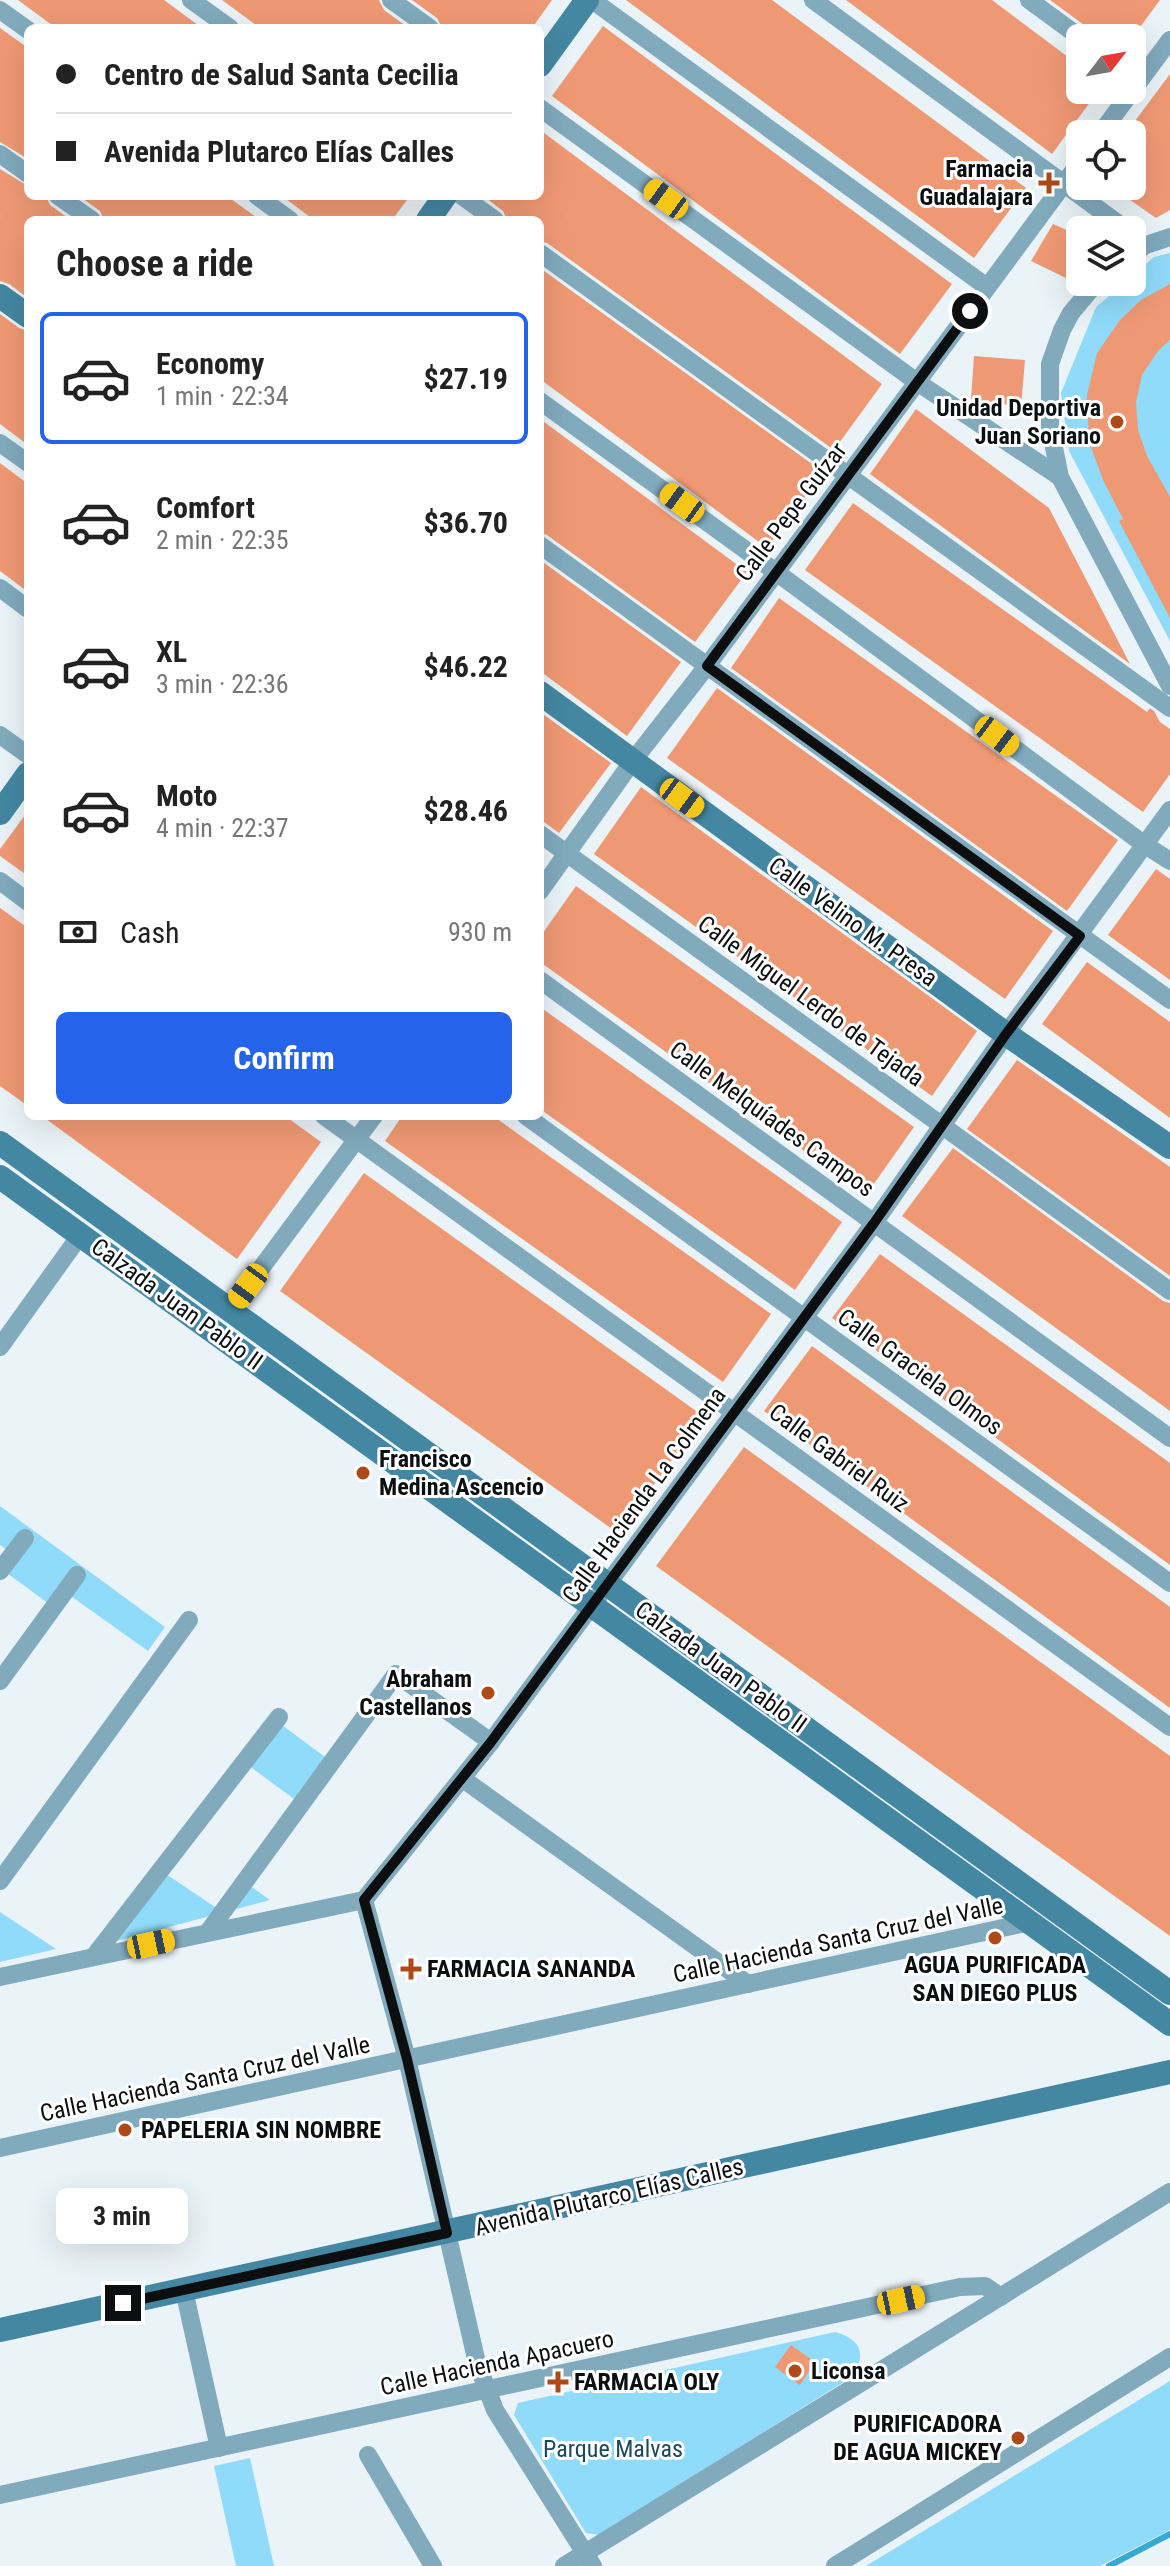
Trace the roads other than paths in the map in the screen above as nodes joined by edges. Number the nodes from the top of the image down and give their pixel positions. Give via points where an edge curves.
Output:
1 (191, 0) edge
2 (391, 0) edge
3 (589, 0) edge
4 (813, 0) edge
5 (1029, 0) edge
6 (0, 10) edge
7 (224, 24) edge
8 (424, 24) edge
9 (24, 27) edge
10 (1066, 27) edge
11 (1170, 40) edge
12 (544, 60) edge
13 (1146, 67) edge
14 (544, 111) edge
15 (0, 154) edge
16 (24, 171) edge
17 (1065, 183) junction
18 (64, 200) edge
19 (262, 200) edge
20 (468, 200) edge
21 (86, 216) edge
22 (284, 216) edge
23 (490, 216) edge
24 (1109, 216) edge
25 (1170, 237) edge
26 (1146, 242) edge
27 (544, 256) edge
28 (987, 287) junction
29 (0, 296) edge
30 (1085, 296) edge
31 (24, 313) edge
32 (917, 382) junction
33 (544, 404) edge
34 (0, 443) edge
35 (24, 460) edge
36 (847, 476) junction
37 (1060, 477) junction
38 (544, 548) edge
39 (776, 572) junction
40 (0, 588) edge
41 (24, 606) edge
42 (707, 666) junction
43 (1170, 686) edge
44 (544, 696) edge
45 (1170, 708) edge
46 (0, 735) edge
47 (24, 752) edge
48 (632, 762) junction
49 (24, 780) edge
50 (1170, 810) edge
51 (0, 813) edge
52 (544, 837) edge
53 (1145, 845) junction
54 (567, 854) junction
55 (1170, 861) edge
56 (0, 881) edge
57 (544, 886) edge
58 (24, 899) edge
59 (1080, 936) junction
60 (544, 983) edge
61 (1170, 1000) edge
62 (1006, 1034) junction
63 (330, 1120) edge
64 (371, 1120) edge
65 (532, 1120) edge
66 (943, 1127) junction
67 (356, 1139) junction
68 (0, 1143) edge
69 (1170, 1147) edge
70 (0, 1177) edge
71 (874, 1223) junction
72 (81, 1234) junction
73 (1170, 1291) edge
74 (230, 1310) junction
75 (804, 1318) junction
76 (0, 1347) edge
77 (734, 1412) junction
78 (1170, 1438) edge
79 (25, 1538) dead end
80 (0, 1571) edge
81 (77, 1575) dead end
82 (1170, 1583) edge
83 (607, 1584) junction
84 (592, 1605) junction
85 (189, 1620) dead end
86 (0, 1681) edge
87 (279, 1717) dead end
88 (1170, 1727) edge
89 (491, 1742) junction
90 (463, 1779) junction
91 (4, 1869) edge
92 (364, 1900) junction
93 (1030, 1922) junction
94 (208, 1932) junction
95 (95, 1955) junction
96 (0, 1977) edge
97 (748, 1984) junction
98 (1170, 1993) edge
99 (1170, 2024) edge
100 (407, 2059) junction
101 (1170, 2072) edge
102 (0, 2148) edge
103 (1170, 2192) edge
104 (447, 2233) junction
105 (184, 2290) junction
106 (1001, 2297) junction
107 (0, 2330) edge
108 (1170, 2357) edge
109 (487, 2390) junction
110 (219, 2448) junction
111 (368, 2455) dead end
112 (0, 2495) edge
113 (589, 2560) edge
114 (433, 2566) edge
115 (564, 2566) edge
116 (835, 2566) edge

1 - 7 street
2 - 8 street
3 - 12 main road
3 - 28 street
4 - 17 street
5 - 10 street
6 - 9 street
11 - 13 street
14 - 32 street
15 - 16 street
17 - 24 street
17 - 28 street, Calle Pepe Guízar
18 - 21 street
19 - 22 street
20 - 23 street
25 - 26 street
27 - 36 street
28 - 32 street, Calle Pepe Guízar
29 - 31 main road
30 - 37 street via 1062,330 1050,364 1050,428
32 - 36 street, Calle Pepe Guízar
32 - 37 street
33 - 39 street
34 - 35 street
36 - 39 street, Calle Pepe Guízar
36 - 45 street
37 - 43 street
38 - 42 street
39 - 42 street, Calle Pepe Guízar
39 - 53 street
40 - 41 street
42 - 48 street, Calle Pepe Guízar
42 - 59 street
44 - 48 main road, Calle Velino M. Presa
46 - 47 street
48 - 54 street, Calle Pepe Guízar
48 - 62 main road, Calle Velino M. Presa
49 - 51 main road
50 - 53 street, Calle Hacienda La Colmena
52 - 54 street, Calle Miguel Lerdo de Tejada
53 - 55 street
53 - 59 street, Calle Hacienda La Colmena
54 - 57 street, Calle Pepe Guízar
54 - 66 street, Calle Miguel Lerdo de Tejada
56 - 58 street
59 - 61 street
59 - 62 street, Calle Hacienda La Colmena
60 - 71 street, Calle Melquíades Campos
62 - 66 street, Calle Hacienda La Colmena
62 - 69 main road, Calle Velino M. Presa
63 - 67 street, Calle Gabriel Ruiz
64 - 67 street
65 - 75 street, Calle Graciela Olmos
66 - 71 street, Calle Hacienda La Colmena
66 - 73 street, Calle Miguel Lerdo de Tejada
67 - 74 street
67 - 77 street, Calle Gabriel Ruiz
68 - 74 main road, Calzada Juan Pablo II
70 - 72 main road, Calzada Juan Pablo II
71 - 75 street, Calle Hacienda La Colmena
71 - 78 street, Calle Melquíades Campos
72 - 76 street
72 - 84 main road, Calzada Juan Pablo II
74 - 83 main road, Calzada Juan Pablo II
75 - 77 street, Calle Hacienda La Colmena
75 - 82 street, Calle Graciela Olmos
77 - 83 street, Calle Hacienda La Colmena
77 - 88 street, Calle Gabriel Ruiz
79 - 80 street
81 - 86 street
83 - 84 street, Calle Hacienda La Colmena
83 - 98 main road, Calzada Juan Pablo II
84 - 89 street, Calle Hacienda La Colmena
84 - 93 main road, Calzada Juan Pablo II
85 - 91 street
87 - 95 street
89 - 90 street, Calle Hacienda La Colmena
89 - 94 street via 396,1674
90 - 92 street, Calle Hacienda La Colmena
90 - 97 street
92 - 94 street
92 - 100 street
93 - 97 street, Calle Hacienda Santa Cruz del Valle
93 - 99 main road, Calzada Juan Pablo II
94 - 95 street
95 - 96 street
97 - 100 street, Calle Hacienda Santa Cruz del Valle
100 - 102 street, Calle Hacienda Santa Cruz del Valle
100 - 104 street
101 - 104 main road, Avenida Plutarco Elías Calles
103 - 106 street
104 - 105 main road, Avenida Plutarco Elías Calles
104 - 109 street
105 - 107 main road, Avenida Plutarco Elías Calles
105 - 110 street
106 - 109 street, Calle Hacienda Apacuero via 985,2286 960,2287
106 - 113 street
108 - 116 street
109 - 110 street, Calle Hacienda Apacuero
109 - 113 street
110 - 112 street, Calle Hacienda Apacuero
111 - 114 street
113 - 115 street

